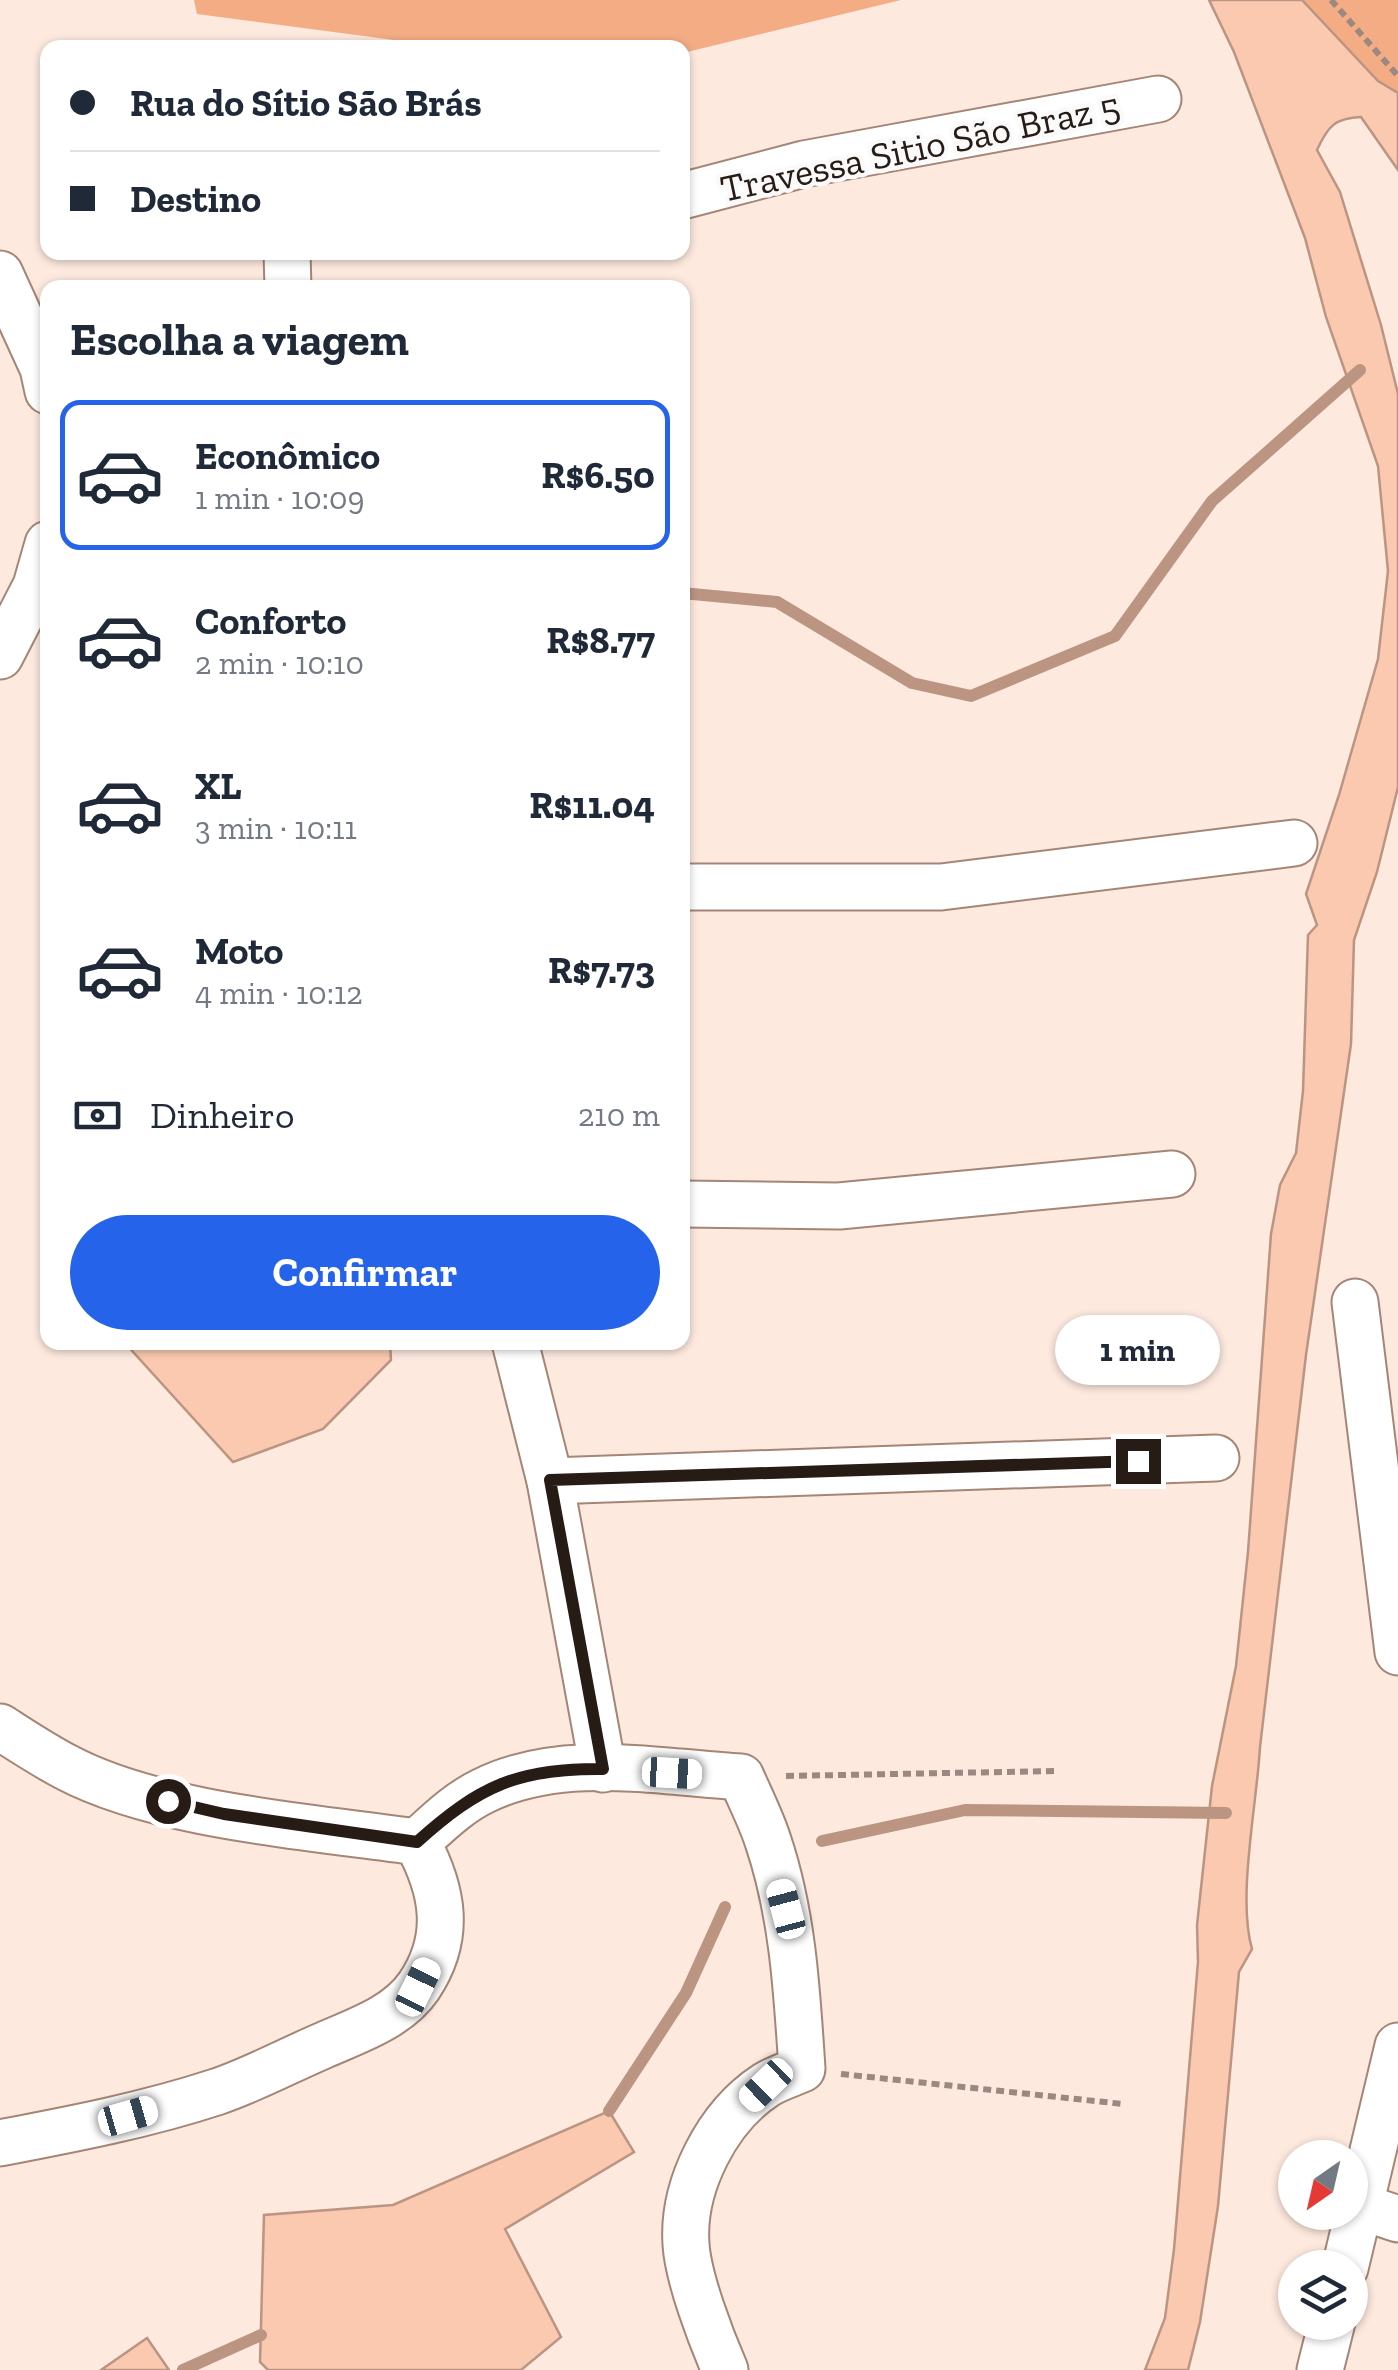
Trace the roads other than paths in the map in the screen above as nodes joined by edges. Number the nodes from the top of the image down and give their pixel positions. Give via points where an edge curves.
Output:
1 (1158, 99) dead end
2 (690, 194) edge
3 (0, 274) edge
4 (40, 361) edge
5 (40, 572) edge
6 (0, 656) edge
7 (1294, 843) dead end
8 (690, 887) edge
9 (1172, 1174) dead end
10 (690, 1204) edge
11 (1354, 1302) dead end
12 (517, 1350) edge
13 (1216, 1458) dead end
14 (550, 1480) junction
15 (1398, 1652) edge
16 (0, 1727) edge
17 (603, 1769) junction
18 (417, 1842) junction
19 (1398, 2046) edge
20 (0, 2143) edge
21 (1379, 2212) edge
22 (1356, 2250) edge
23 (1328, 2340) edge
24 (725, 2370) edge
25 (1320, 2370) edge

1 - 2 street, Travessa Sitio São Braz 5 via 804,164
3 - 4 street
5 - 6 street
7 - 8 street via 941,887
9 - 10 street via 839,1206
11 - 15 street
12 - 14 street
13 - 14 street
14 - 17 street
16 - 18 street via 68,1768 140,1795
17 - 18 street via 520,1776 482,1791
17 - 24 street via 741,1777 768,1840 786,1909 802,2070 766,2085 737,2113 707,2149 690,2190 686,2246
18 - 20 street via 442,1909 437,1948 418,1987 389,2015 219,2091
19 - 21 street
21 - 22 street
23 - 25 street

